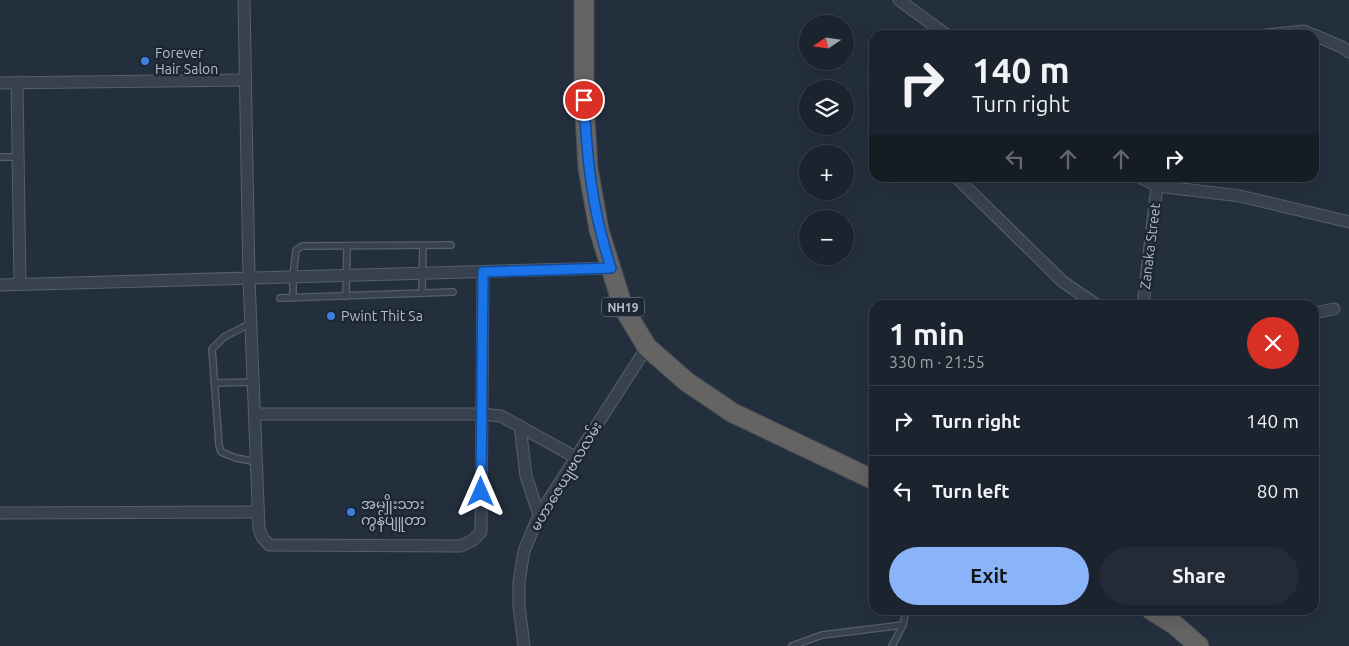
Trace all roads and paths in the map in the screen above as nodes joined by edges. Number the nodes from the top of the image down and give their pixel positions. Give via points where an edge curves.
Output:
1 (244, 0) edge
2 (584, 0) edge
3 (899, 0) edge
4 (940, 30) edge
5 (1319, 37) edge
6 (1349, 52) edge
7 (246, 80) junction
8 (17, 82) junction
9 (0, 83) edge
10 (18, 157) junction
11 (0, 158) edge
12 (961, 182) edge
13 (1149, 182) edge
14 (1157, 186) junction
15 (1349, 222) edge
16 (451, 246) dead end
17 (423, 247) junction
18 (347, 248) junction
19 (611, 268) junction
20 (483, 272) junction
21 (424, 273) junction
22 (346, 275) junction
23 (292, 277) junction
24 (249, 278) junction
25 (20, 284) junction
26 (0, 285) edge
27 (453, 292) dead end
28 (422, 294) junction
29 (346, 296) junction
30 (280, 298) dead end
31 (293, 298) junction
32 (1090, 300) edge
33 (1144, 300) edge
34 (1334, 309) dead end
35 (1319, 312) edge
36 (251, 322) junction
37 (647, 347) junction
38 (254, 382) junction
39 (216, 384) junction
40 (256, 414) junction
41 (480, 414) junction
42 (520, 426) junction
43 (574, 457) junction
44 (257, 462) junction
45 (869, 478) edge
46 (258, 512) junction
47 (0, 513) edge
48 (540, 515) junction
49 (905, 615) edge
50 (1159, 615) edge
51 (903, 625) junction
52 (524, 646) edge
53 (792, 646) edge
54 (892, 646) edge
55 (1199, 646) edge

1 - 7 street
2 - 19 highway, NH19 via 588,168 599,230
3 - 4 street
5 - 6 street
7 - 8 street
7 - 24 street
8 - 9 street
8 - 10 street
10 - 11 lane
10 - 25 street
12 - 32 street via 1063,282
13 - 14 street
14 - 15 street via 1240,196
14 - 33 street, Zanaka Street
16 - 17 lane
17 - 18 lane
17 - 21 lane
18 - 22 lane
18 - 23 lane via 302,246 296,250
19 - 20 street
19 - 37 highway, NH19 via 623,307
20 - 21 street
20 - 41 street
21 - 22 street
21 - 28 lane
22 - 23 street
22 - 29 lane
23 - 24 street
23 - 31 lane
24 - 25 street
24 - 36 street
25 - 26 street
27 - 28 lane
28 - 29 lane
29 - 31 lane
30 - 31 lane
34 - 35 street
36 - 38 street
36 - 39 lane via 224,337 212,349
37 - 43 street, မဟာဇေယျဗလလမ်း
37 - 45 highway, NH19 via 687,382 733,413
38 - 39 lane
38 - 40 street
39 - 44 lane via 221,452
40 - 41 street
40 - 44 street
41 - 42 street via 502,416
41 - 46 street via 481,532 461,546 269,545 262,537
42 - 43 street
42 - 48 street via 526,476
43 - 48 street, မဟာဇေယျဗလလမ်း
44 - 46 street
46 - 47 street
48 - 52 street, မဟာဇေယျဗလလမ်း via 524,551 519,582
49 - 51 lane
50 - 55 highway
51 - 53 lane via 822,635
51 - 54 lane

